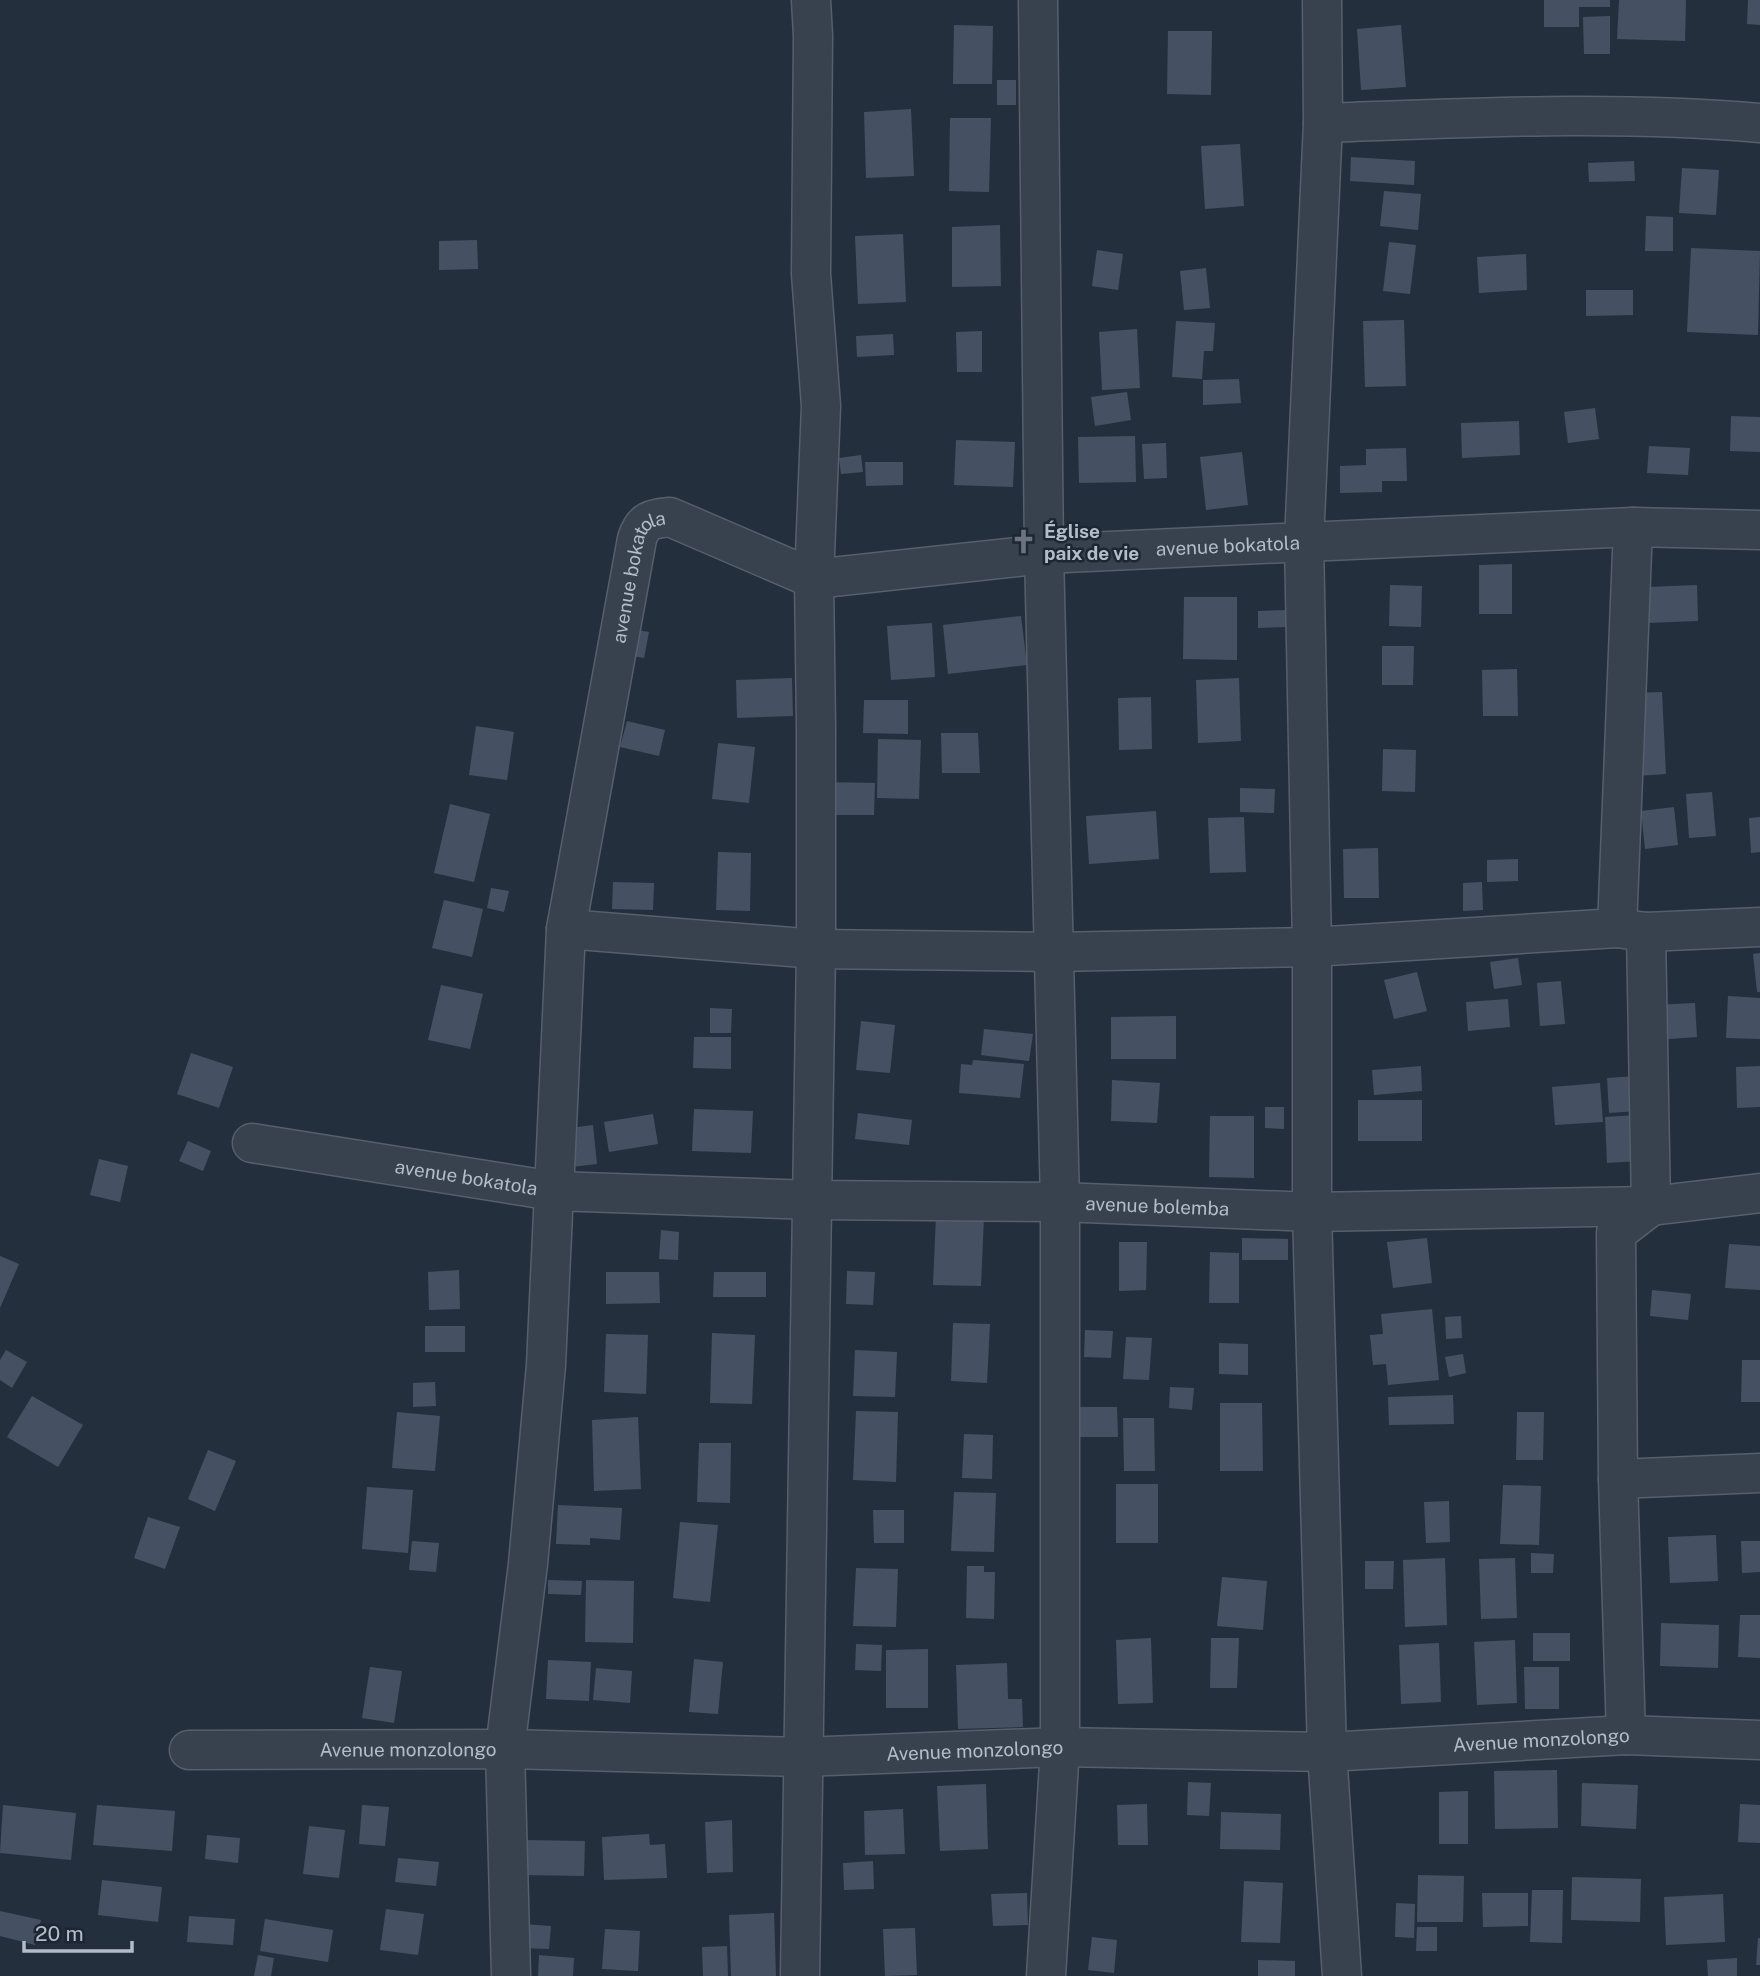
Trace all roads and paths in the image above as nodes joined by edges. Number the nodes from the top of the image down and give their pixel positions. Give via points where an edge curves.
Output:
1 (811, 0) edge
2 (1038, 0) edge
3 (1322, 0) edge
4 (1323, 123) junction
5 (1760, 123) edge
6 (1633, 527) junction
7 (1760, 530) edge
8 (1304, 541) junction
9 (1044, 554) junction
10 (814, 579) junction
11 (1760, 927) edge
12 (566, 929) junction
13 (1631, 930) junction
14 (1312, 947) junction
15 (816, 949) junction
16 (1053, 952) junction
17 (252, 1143) dead end
18 (554, 1191) junction
19 (1760, 1193) edge
20 (812, 1200) junction
21 (1060, 1202) junction
22 (1651, 1206) junction
23 (1312, 1212) junction
24 (1760, 1473) edge
25 (1618, 1479) junction
26 (1626, 1735) junction
27 (1760, 1740) edge
28 (1060, 1747) junction
29 (189, 1749) dead end
30 (505, 1749) junction
31 (1327, 1752) junction
32 (802, 1757) junction
33 (510, 1976) edge
34 (800, 1976) edge
35 (1046, 1976) edge
36 (1342, 1976) edge

1 - 10 street via 811,274 821,406
2 - 9 street
3 - 4 street
4 - 5 street via 1547,115
4 - 8 street
6 - 7 street, avenue bokatola
6 - 8 street, avenue bokatola
6 - 13 street
8 - 9 street, avenue bokatola
8 - 14 street
9 - 10 street, avenue bokatola
9 - 16 street
10 - 12 street, avenue bokatola via 670,517 653,519 641,527
10 - 15 street
11 - 13 street
12 - 15 street
12 - 18 street, avenue bokatola
13 - 14 street
13 - 22 street
14 - 16 street
14 - 23 street
15 - 16 street
15 - 20 street
16 - 21 street
17 - 18 street, avenue bokatola
18 - 20 street, avenue bolemba
18 - 30 street via 546,1365
19 - 22 street, avenue bolemba
20 - 21 street, avenue bolemba
20 - 32 street
21 - 23 street, avenue bolemba
21 - 28 street
22 - 23 street, avenue bolemba
22 - 25 street via 1616,1233
23 - 31 street
24 - 25 street
25 - 26 street
26 - 27 street, Avenue monzolongo
26 - 31 street, Avenue monzolongo
28 - 31 street, Avenue monzolongo
28 - 32 street, Avenue monzolongo
28 - 35 street
29 - 30 street, Avenue monzolongo
30 - 32 street, Avenue monzolongo
30 - 33 street
31 - 36 street
32 - 34 street

